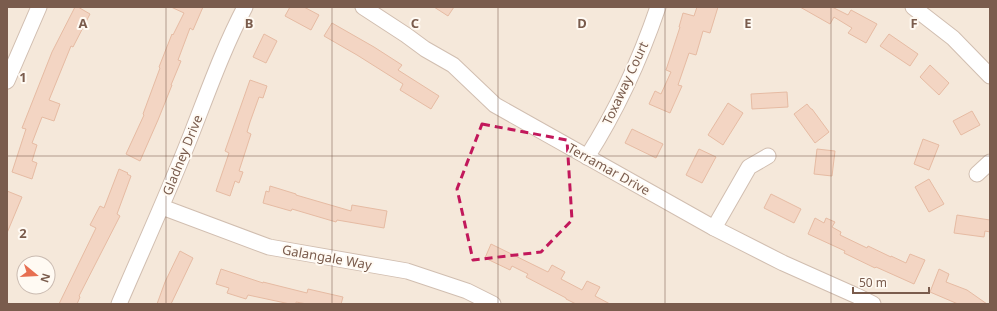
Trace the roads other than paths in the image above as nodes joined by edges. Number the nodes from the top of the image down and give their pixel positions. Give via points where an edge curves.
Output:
1 (39, 7) edge
2 (245, 7) edge
3 (363, 7) edge
4 (658, 7) edge
5 (913, 7) edge
6 (990, 76) edge
7 (7, 81) edge
8 (768, 156) dead end
9 (587, 157) junction
10 (990, 162) edge
11 (977, 174) dead end
12 (162, 207) junction
13 (714, 228) junction
14 (119, 304) edge
15 (493, 304) edge
16 (873, 304) edge

1 - 7 street
2 - 12 street, Gladney Drive via 206,95
3 - 9 street, Terramar Drive via 453,65 495,105
4 - 9 street, Toxaway Court via 624,90
5 - 6 street via 953,38
8 - 13 street via 749,167
9 - 13 street, Terramar Drive
10 - 11 street
12 - 14 street, Gladney Drive
12 - 15 street, Galangale Way via 269,247 407,271 467,291
13 - 16 street, Terramar Drive

